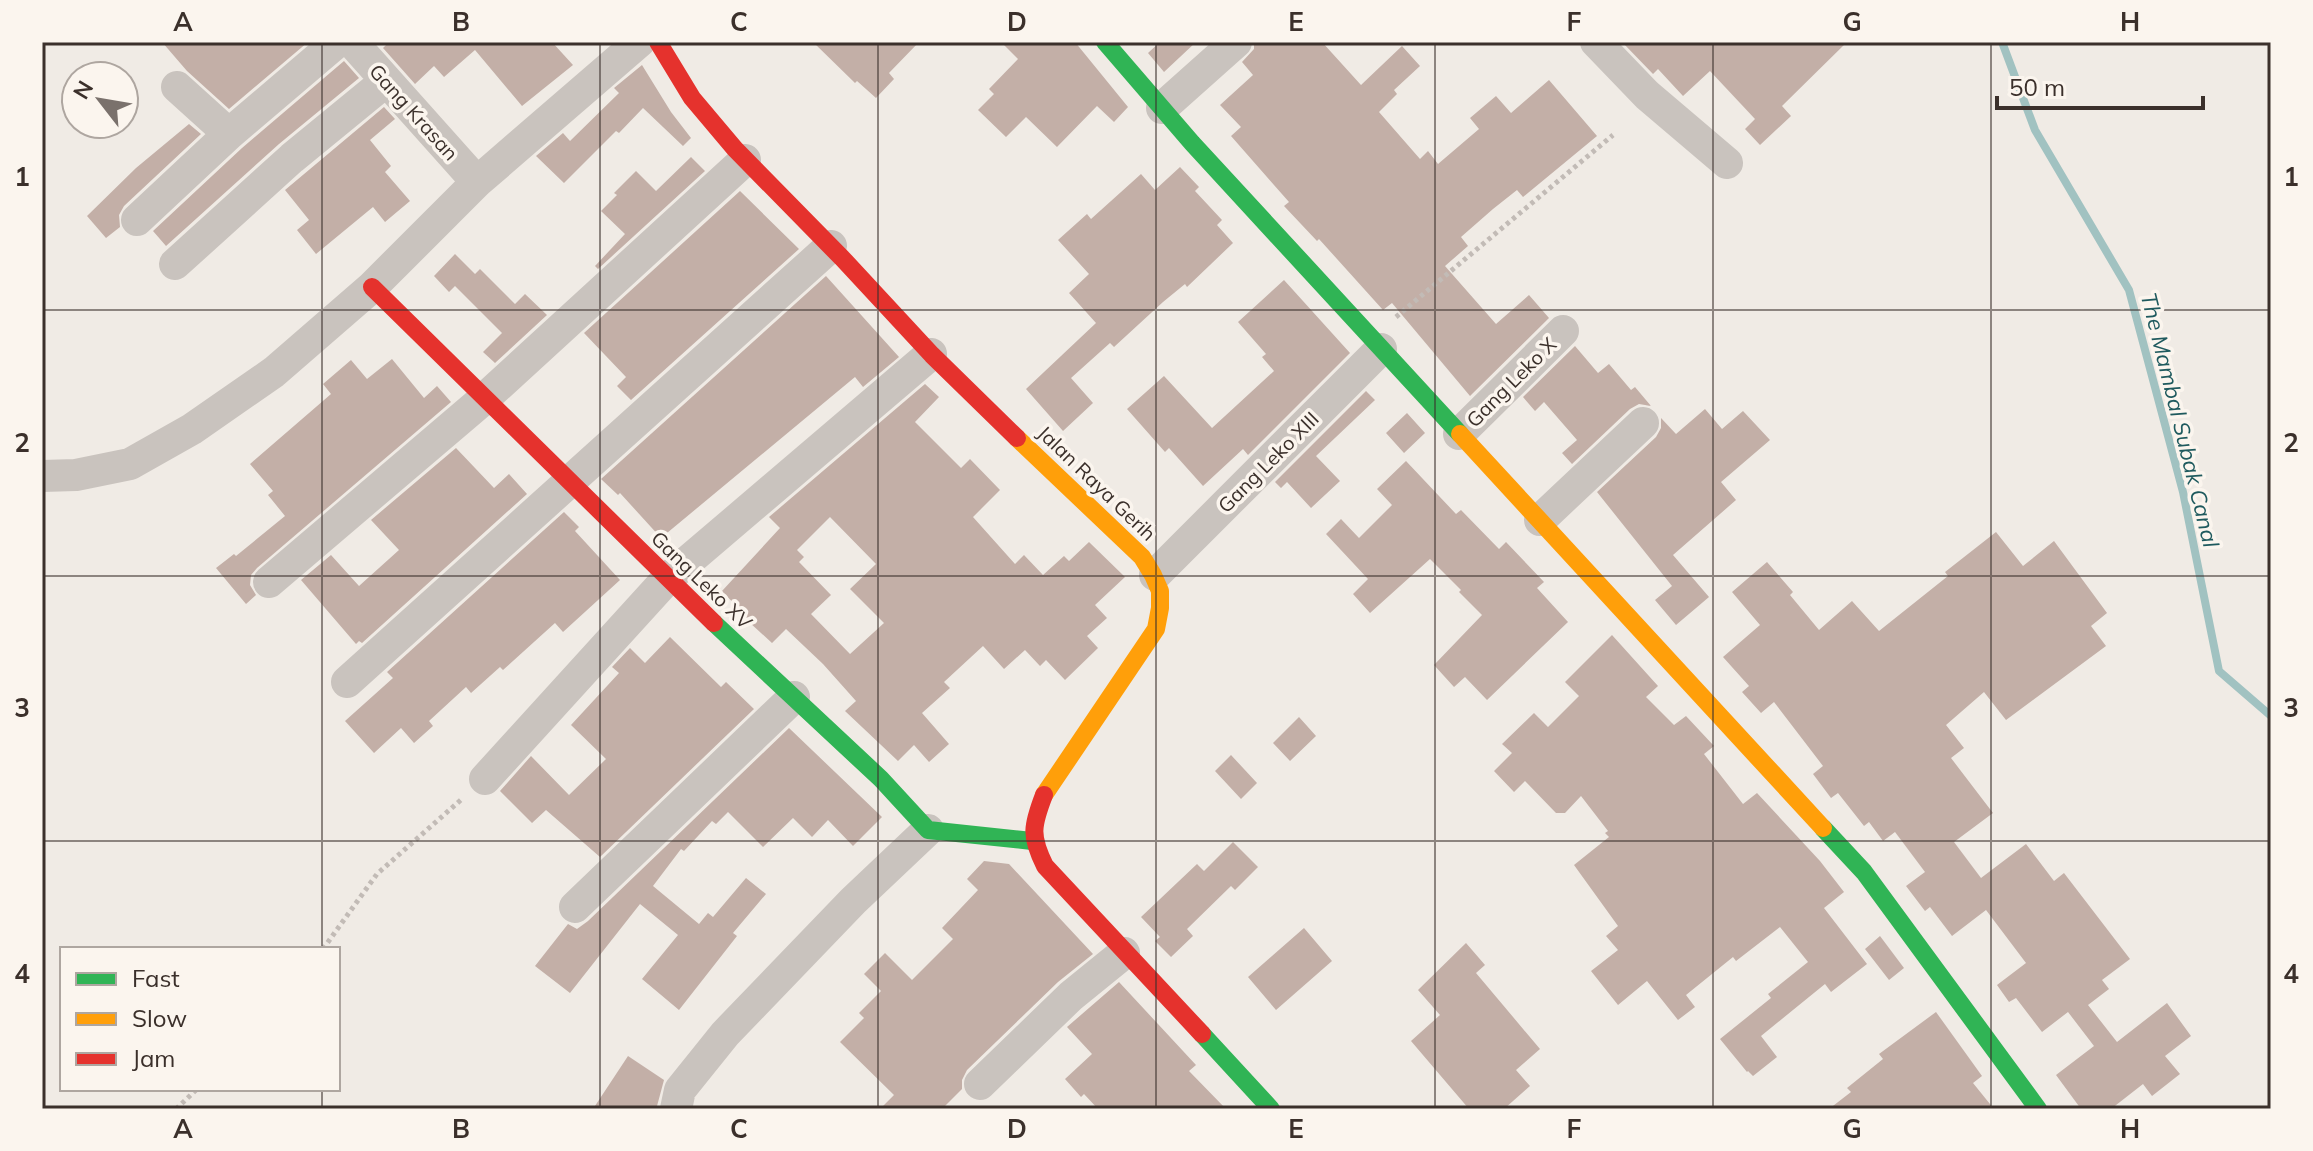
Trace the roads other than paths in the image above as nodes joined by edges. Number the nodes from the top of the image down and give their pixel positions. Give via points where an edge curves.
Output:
1 (337, 42) edge
2 (352, 42) edge
3 (639, 42) edge
4 (658, 42) edge
5 (1105, 42) edge
6 (1236, 42) edge
7 (1596, 42) edge
8 (386, 81) junction
9 (177, 87) dead end
10 (1162, 108) junction
11 (229, 134) junction
12 (745, 160) junction
13 (1727, 163) dead end
14 (477, 182) junction
15 (137, 220) dead end
16 (831, 246) junction
17 (175, 264) dead end
18 (372, 287) junction
19 (1563, 331) dead end
20 (1376, 343) junction
21 (931, 354) junction
22 (485, 398) junction
23 (1643, 423) dead end
24 (1459, 434) junction
25 (42, 476) edge
26 (570, 481) junction
27 (1540, 520) junction
28 (1155, 575) junction
29 (667, 579) junction
30 (269, 582) dead end
31 (347, 682) dead end
32 (794, 697) junction
33 (485, 779) road end
34 (928, 830) junction
35 (1032, 841) junction
36 (575, 907) dead end
37 (1124, 953) junction
38 (980, 1084) dead end
39 (676, 1109) edge
40 (1271, 1109) edge
41 (2038, 1109) edge

1 - 11 street
2 - 8 street, Gang Krasan
3 - 14 street
4 - 12 street, Jalan Raya Gerih via 689,95
5 - 10 street
6 - 10 street
7 - 13 street via 1647,95
8 - 14 street, Gang Krasan
8 - 17 street
9 - 11 street
10 - 20 street
11 - 15 street
12 - 16 street, Jalan Raya Gerih
12 - 22 street
14 - 18 street
16 - 21 street, Jalan Raya Gerih
16 - 26 street
18 - 22 street, Gang Leko XV
18 - 25 street via 274,372 157,450 130,464
19 - 24 street, Gang Leko X
20 - 24 street
20 - 28 street, Gang Leko XIII
21 - 28 street, Jalan Raya Gerih
21 - 29 street
22 - 26 street, Gang Leko XV
22 - 30 street
23 - 27 street
24 - 27 street
26 - 29 street, Gang Leko XV
26 - 31 street
27 - 41 street via 1864,872
28 - 35 street via 1162,608 1156,629 1045,793
29 - 32 street, Gang Leko XV
29 - 33 street
32 - 34 street, Gang Leko XV
32 - 36 street
34 - 35 street
34 - 39 street via 725,1034 680,1090
35 - 37 street via 1045,866
37 - 38 street
37 - 40 street

